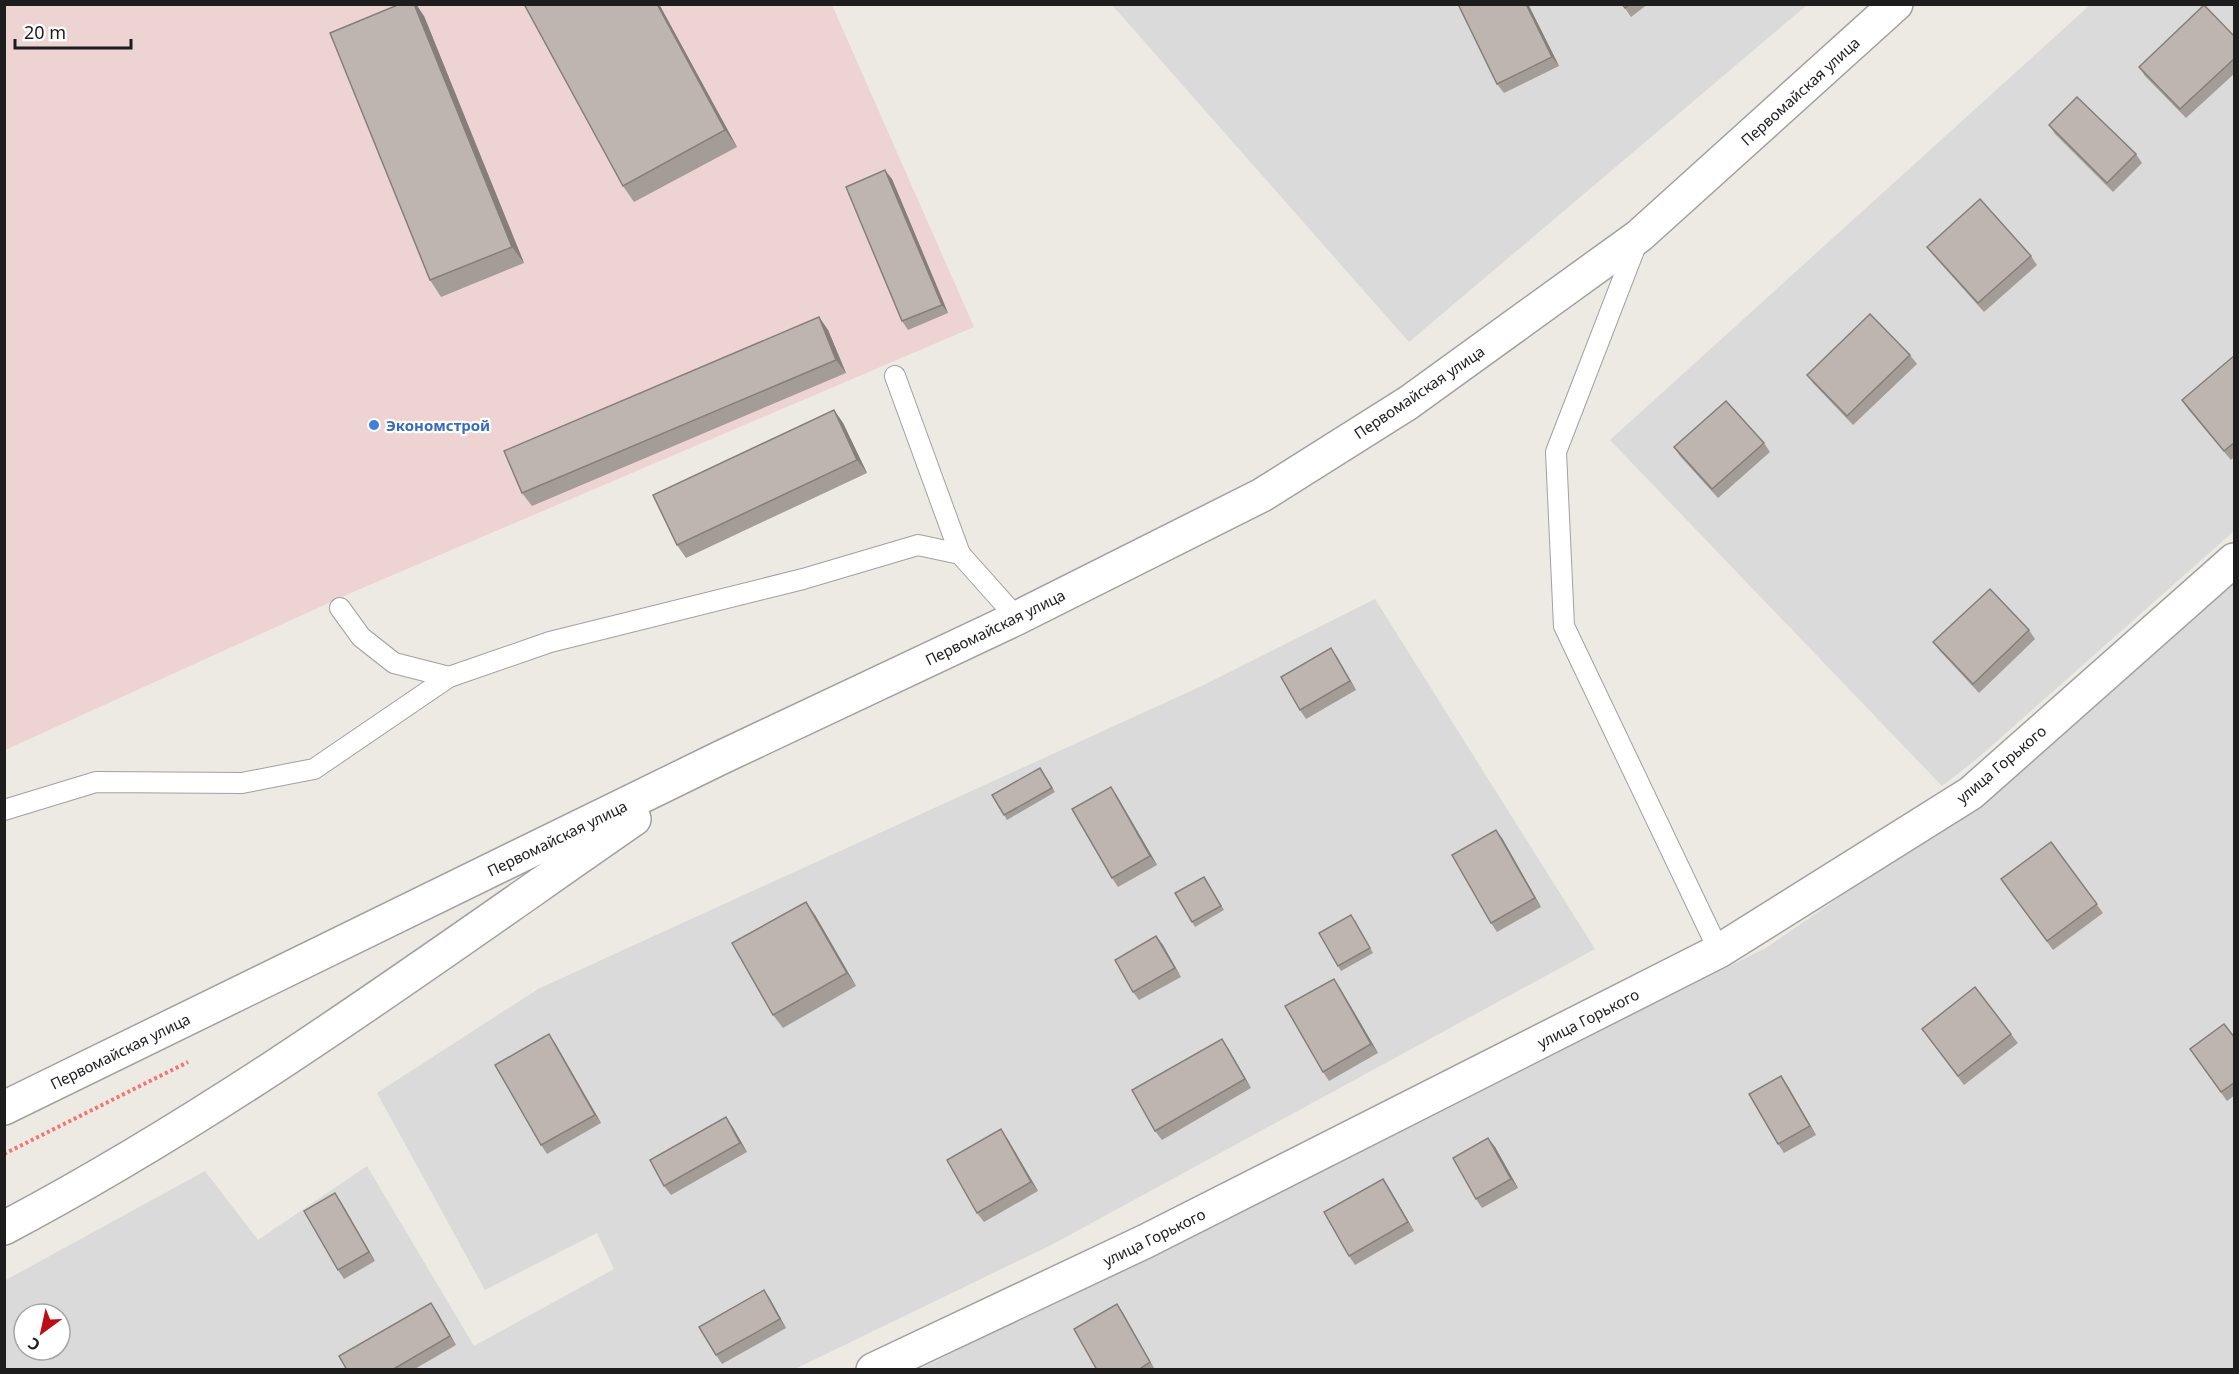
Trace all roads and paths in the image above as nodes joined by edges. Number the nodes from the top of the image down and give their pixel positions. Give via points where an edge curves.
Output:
1 (1896, 4) edge
2 (1640, 236) junction
3 (895, 376) dead end
4 (960, 554) junction
5 (2235, 560) edge
6 (340, 608) dead end
7 (1017, 618) junction
8 (449, 677) junction
9 (720, 758) junction
10 (4, 810) edge
11 (1719, 951) junction
12 (180, 1066) dead end
13 (4, 1108) edge
14 (4, 1154) edge
15 (4, 1228) edge
16 (873, 1370) edge

1 - 2 street, Первомайская улица
2 - 7 street, Первомайская улица via 1408,403 1262,495
2 - 11 lane via 1556,452 1564,627
3 - 4 lane
4 - 7 lane
4 - 8 lane via 918,545 803,579 550,642
5 - 11 street, улица Горького via 1971,793
6 - 8 lane via 361,637 394,663
7 - 9 street, Первомайская улица
8 - 10 lane via 314,769 242,783 96,782
9 - 13 street, Первомайская улица
9 - 15 street via 312,1042 137,1152
11 - 16 street, улица Горького via 1146,1241
12 - 14 path

